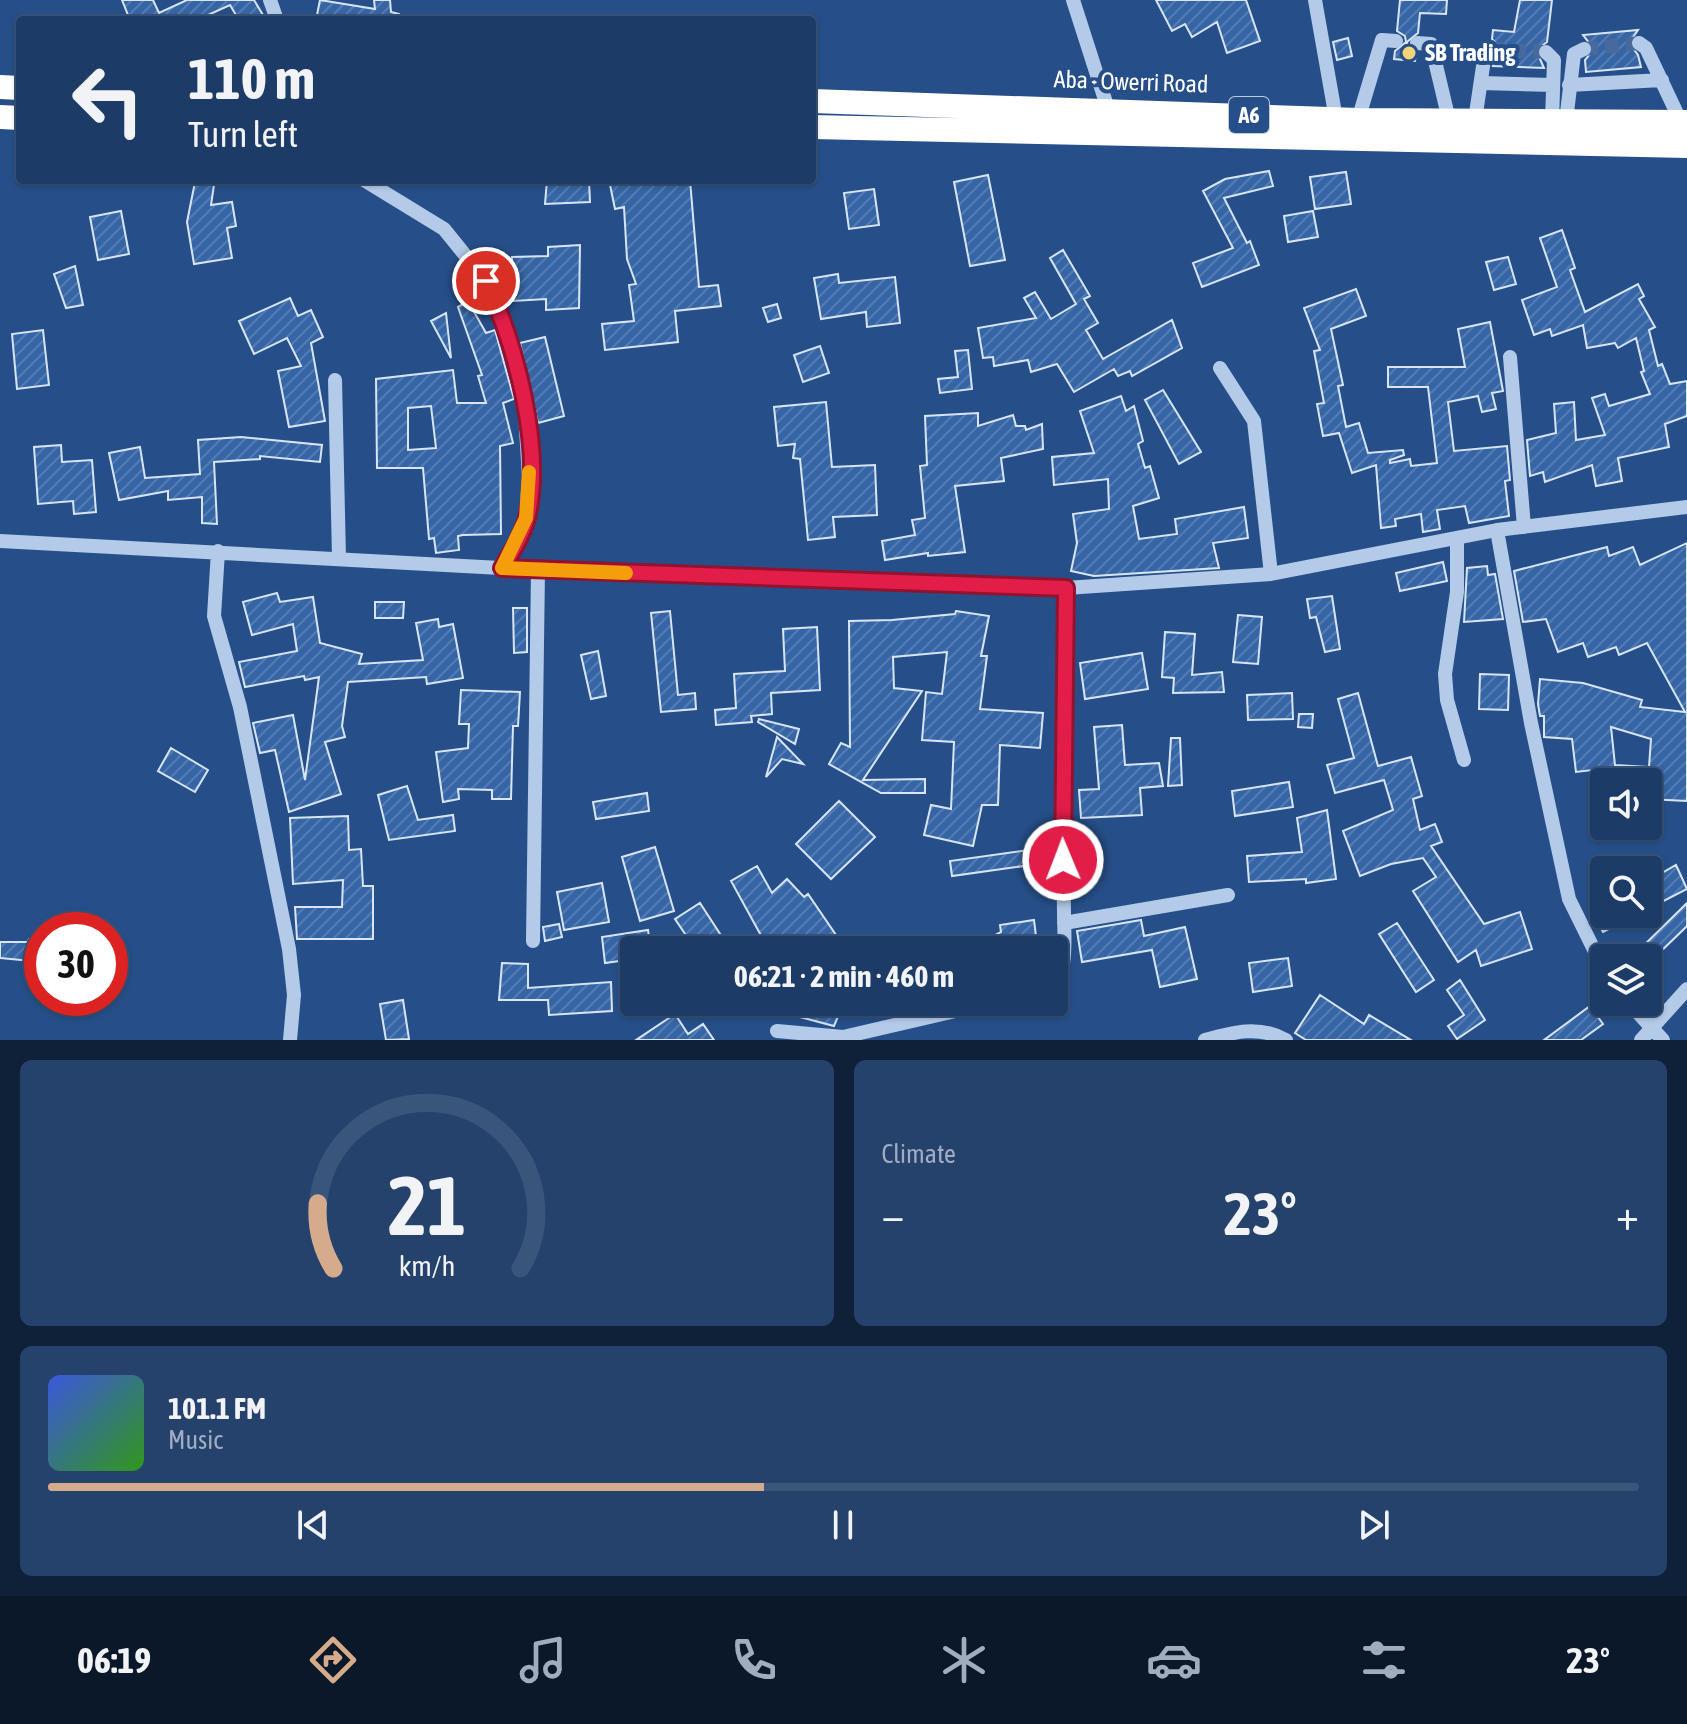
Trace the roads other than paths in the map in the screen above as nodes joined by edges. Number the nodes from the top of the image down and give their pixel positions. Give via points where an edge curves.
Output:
1 (1073, 0) edge
2 (1315, 0) edge
3 (1396, 41) dead end
4 (1417, 43) dead end
5 (1639, 43) dead end
6 (1491, 49) dead end
7 (1584, 49) dead end
8 (1546, 52) dead end
9 (1662, 80) junction
10 (1481, 83) junction
11 (1553, 85) junction
12 (1569, 85) junction
13 (816, 101) edge
14 (1108, 109) junction
15 (1347, 119) junction
16 (1449, 120) junction
17 (1475, 120) junction
18 (1559, 121) junction
19 (1684, 122) edge
20 (816, 127) edge
21 (1687, 146) edge
22 (371, 184) edge
23 (1510, 357) dead end
24 (1220, 368) dead end
25 (335, 380) dead end
26 (1687, 507) edge
27 (1524, 527) junction
28 (1497, 530) junction
29 (1457, 538) junction
30 (0, 541) edge
31 (218, 551) junction
32 (339, 558) junction
33 (502, 568) junction
34 (538, 570) junction
35 (1271, 574) junction
36 (1066, 588) junction
37 (1464, 760) dead end
38 (1228, 895) dead end
39 (1064, 923) junction
40 (1063, 936) edge
41 (533, 941) dead end
42 (1591, 944) edge
43 (1687, 989) edge
44 (934, 1016) edge
45 (1636, 1016) edge
46 (777, 1031) dead end
47 (1646, 1034) edge
48 (290, 1040) edge
49 (1205, 1040) edge
50 (1286, 1040) edge
51 (1663, 1040) edge

1 - 14 street
2 - 15 street
3 - 15 street via 1382,40
4 - 16 street via 1431,44
5 - 9 street
6 - 10 street via 1485,53
7 - 12 street via 1574,54
8 - 11 street via 1554,60
9 - 12 street
9 - 19 street
10 - 11 street
10 - 17 street
11 - 18 street
12 - 18 street
13 - 14 highway, Aba - Owerri Road / A6
14 - 15 highway, Aba - Owerri Road / A6
15 - 16 highway, Aba - Owerri Road / A6
16 - 17 highway, Aba - Owerri Road / A6
17 - 18 highway, Aba - Owerri Road / A6
18 - 19 highway, Aba - Owerri Road / A6
20 - 21 highway, Aba - Owerri Road / A6
22 - 33 street via 444,229 486,281 502,314 524,397 529,477 526,518
23 - 27 street
24 - 35 street via 1254,421
25 - 32 street
26 - 27 street
27 - 28 street
28 - 29 street
28 - 42 street via 1569,899
29 - 35 street
29 - 37 street via 1457,592 1445,674
30 - 31 street
31 - 32 street
31 - 48 street via 214,616 240,707 289,949 294,995
32 - 33 street
33 - 34 street
34 - 36 street
34 - 41 street
35 - 36 street
36 - 39 street
38 - 39 street
39 - 40 street
43 - 47 street
44 - 46 street via 843,1037
45 - 47 street
47 - 51 street
49 - 50 street via 1238,1031 1266,1031

